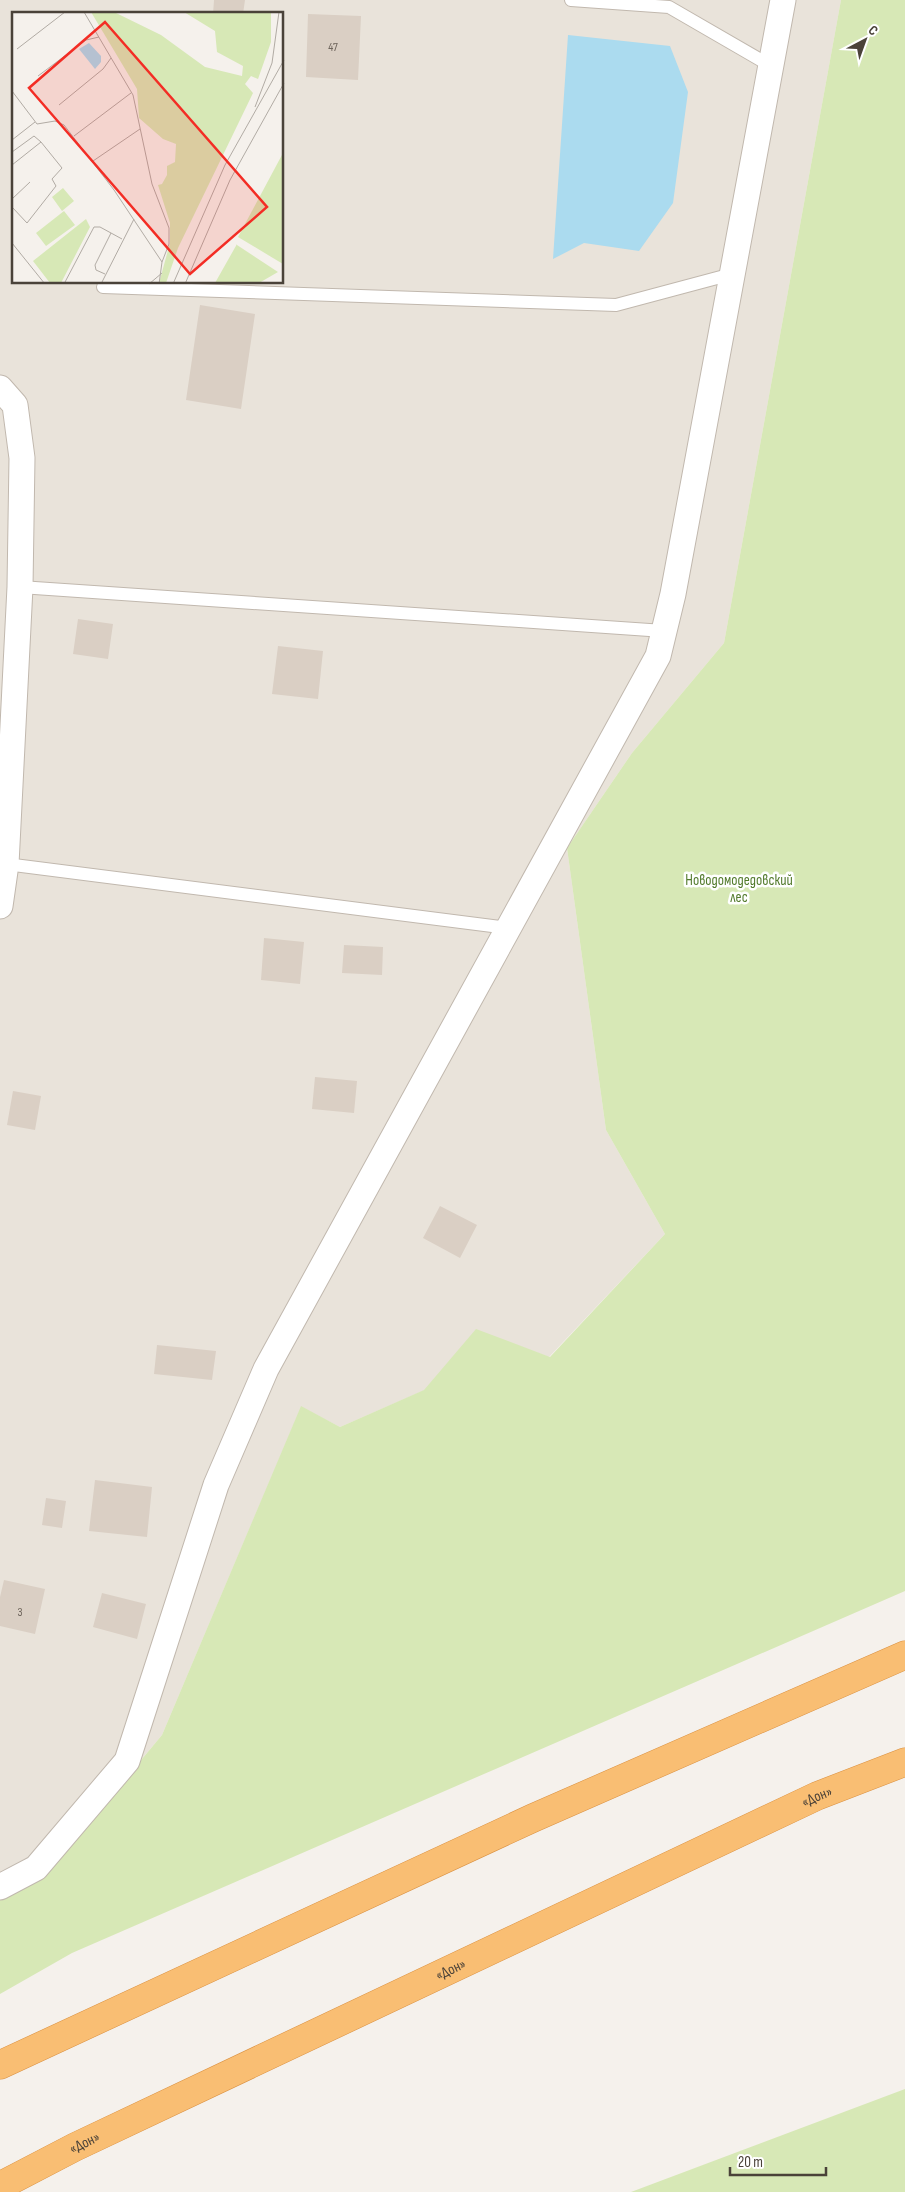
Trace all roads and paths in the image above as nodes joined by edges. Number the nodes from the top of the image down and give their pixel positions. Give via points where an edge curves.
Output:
1 (570, 0) edge
2 (783, 0) edge
3 (771, 66) junction
4 (732, 274) junction
5 (103, 286) dead end
6 (0, 388) edge
7 (20, 587) junction
8 (664, 631) junction
9 (6, 864) junction
10 (0, 906) edge
11 (508, 928) junction
12 (905, 1655) edge
13 (905, 1762) edge
14 (0, 1887) edge
15 (0, 2065) edge
16 (0, 2186) edge

1 - 3 lane via 669,7
2 - 3 street
3 - 4 street
4 - 5 lane via 616,305
4 - 8 street
6 - 7 street via 15,405 22,458
7 - 8 lane
7 - 9 street
8 - 11 street via 658,656
9 - 10 street
9 - 11 lane
11 - 14 street via 266,1369 216,1486 127,1761 36,1868
12 - 15 highway via 533,1818
13 - 16 highway, «Дон» via 817,1796 102,2134

